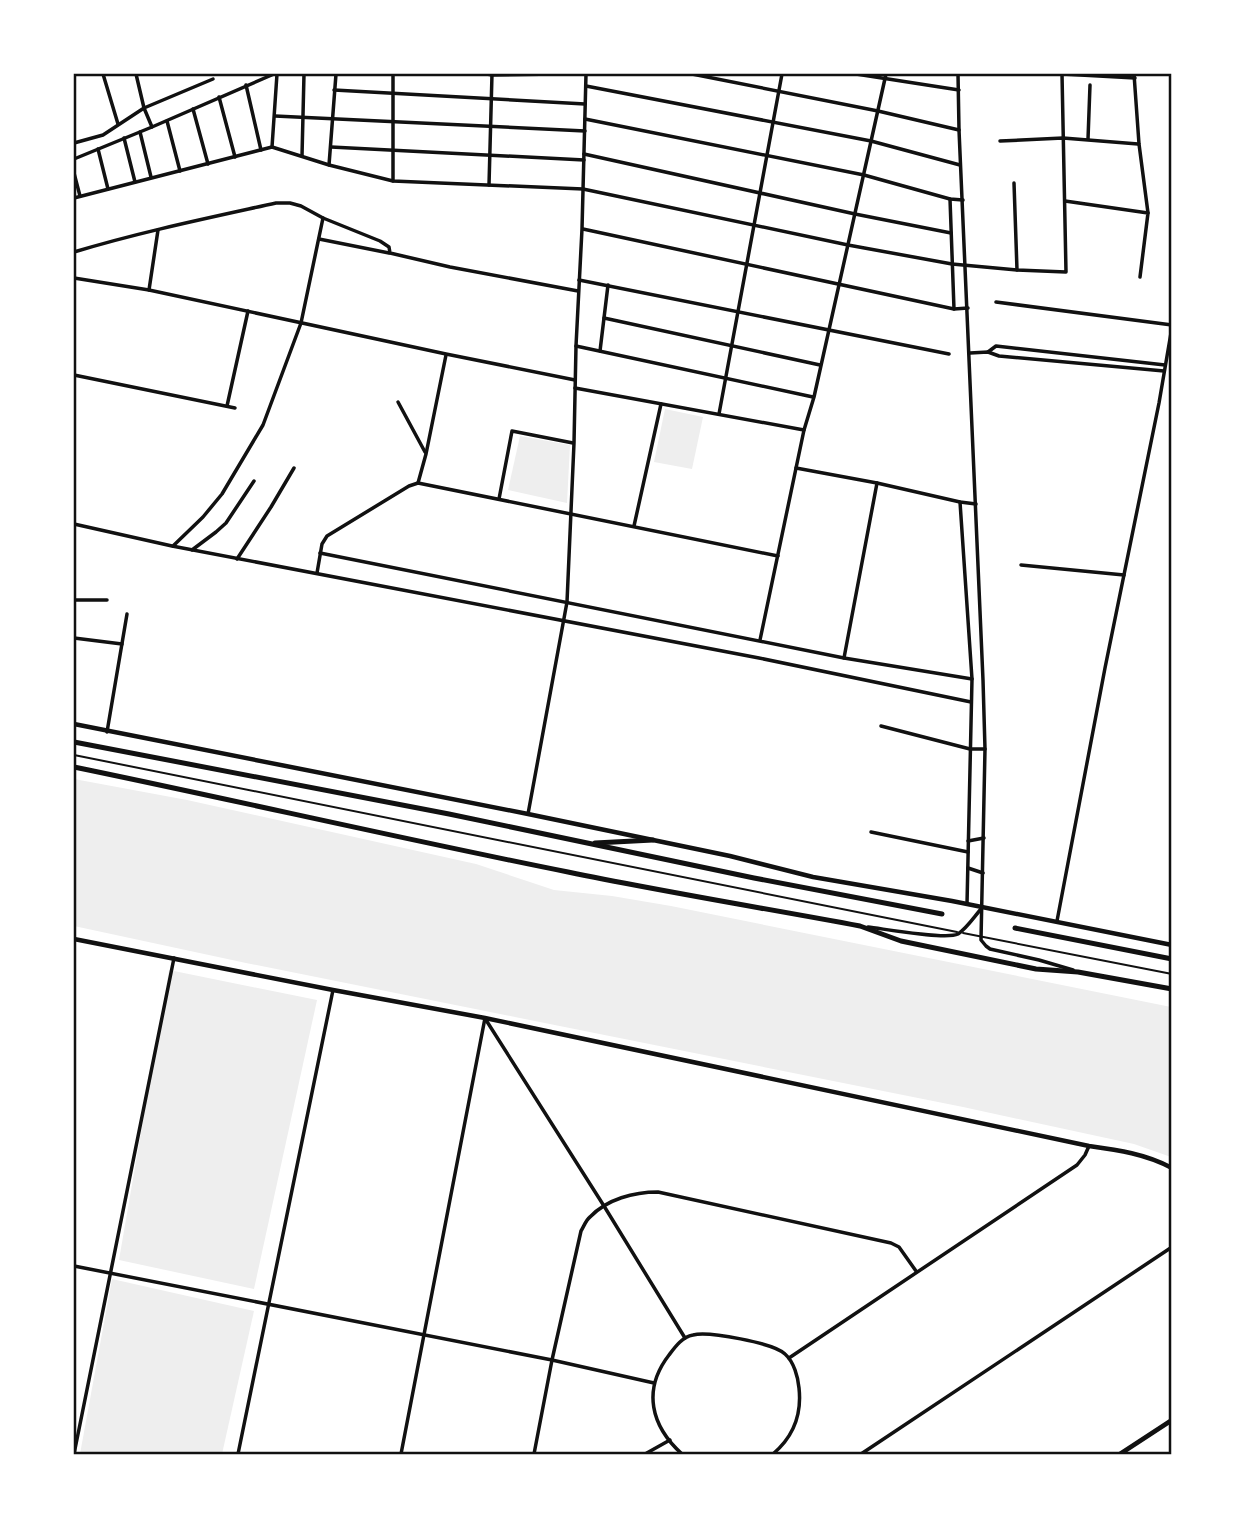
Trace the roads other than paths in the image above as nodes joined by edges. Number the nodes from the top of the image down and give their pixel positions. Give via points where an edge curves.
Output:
1 (103, 74) edge
2 (136, 74) edge
3 (276, 74) edge
4 (304, 74) edge
5 (336, 74) edge
6 (393, 74) edge
7 (490, 74) edge
8 (556, 74) edge
9 (586, 74) edge
10 (692, 74) edge
11 (726, 74) edge
12 (782, 74) edge
13 (856, 74) edge
14 (958, 74) edge
15 (1062, 74) edge
16 (885, 76) edge
17 (1135, 76) edge
18 (214, 79) dead end
19 (725, 80) junction
20 (246, 85) junction
21 (1090, 85) dead end
22 (586, 86) junction
23 (334, 90) junction
24 (779, 90) junction
25 (960, 90) junction
26 (393, 93) junction
27 (219, 97) junction
28 (491, 98) junction
29 (585, 104) junction
30 (144, 108) junction
31 (193, 109) junction
32 (878, 111) junction
33 (275, 116) junction
34 (303, 118) junction
35 (331, 119) junction
36 (585, 119) junction
37 (166, 121) junction
38 (393, 122) junction
39 (773, 122) junction
40 (118, 124) junction
41 (152, 127) junction
42 (491, 127) junction
43 (959, 130) junction
44 (585, 131) junction
45 (140, 132) junction
46 (124, 138) junction
47 (1063, 138) junction
48 (1088, 139) junction
49 (871, 141) junction
50 (1000, 141) dead end
51 (74, 143) edge
52 (1139, 144) junction
53 (331, 147) junction
54 (272, 148) junction
55 (98, 149) junction
56 (261, 150) junction
57 (392, 150) junction
58 (584, 154) junction
59 (490, 155) junction
60 (767, 155) junction
61 (302, 156) junction
62 (235, 157) junction
63 (74, 159) edge
64 (584, 160) junction
65 (208, 164) junction
66 (329, 165) junction
67 (961, 165) junction
68 (180, 171) junction
69 (74, 173) edge
70 (864, 175) junction
71 (152, 178) junction
72 (393, 181) junction
73 (135, 182) junction
74 (1014, 183) dead end
75 (489, 185) junction
76 (108, 189) junction
77 (583, 189) junction
78 (760, 193) junction
79 (80, 196) junction
80 (74, 198) edge
81 (950, 199) junction
82 (963, 200) junction
83 (1065, 201) junction
84 (1148, 213) junction
85 (855, 214) junction
86 (323, 218) junction
87 (754, 225) junction
88 (159, 229) junction
89 (582, 229) junction
90 (951, 233) junction
91 (319, 239) junction
92 (848, 244) junction
93 (74, 252) edge
94 (390, 253) junction
95 (952, 264) junction
96 (747, 265) junction
97 (966, 265) junction
98 (1017, 271) junction
99 (1140, 277) dead end
100 (74, 278) edge
101 (579, 280) junction
102 (608, 285) junction
103 (839, 286) junction
104 (149, 290) junction
105 (578, 291) junction
106 (996, 302) dead end
107 (968, 308) junction
108 (954, 309) junction
109 (248, 311) junction
110 (738, 312) junction
111 (604, 318) junction
112 (301, 323) junction
113 (1171, 326) edge
114 (829, 330) junction
115 (576, 346) junction
116 (732, 346) junction
117 (600, 351) junction
118 (988, 352) junction
119 (970, 353) junction
120 (446, 354) junction
121 (949, 354) dead end
122 (821, 365) junction
123 (1165, 365) junction
124 (1164, 371) junction
125 (74, 375) edge
126 (726, 378) junction
127 (575, 380) junction
128 (575, 388) junction
129 (814, 397) junction
130 (398, 402) dead end
131 (661, 404) junction
132 (227, 405) junction
133 (235, 408) dead end
134 (719, 414) junction
135 (804, 430) junction
136 (574, 443) junction
137 (426, 454) junction
138 (294, 468) dead end
139 (796, 468) junction
140 (254, 481) dead end
141 (418, 483) junction
142 (877, 483) junction
143 (499, 499) junction
144 (960, 502) junction
145 (976, 504) junction
146 (571, 514) junction
147 (74, 524) edge
148 (634, 526) junction
149 (172, 546) junction
150 (192, 550) junction
151 (320, 553) junction
152 (778, 556) junction
153 (237, 559) junction
154 (1021, 565) dead end
155 (317, 573) junction
156 (1124, 575) junction
157 (74, 600) edge
158 (107, 600) dead end
159 (567, 602) junction
160 (127, 614) dead end
161 (564, 620) junction
162 (74, 638) edge
163 (760, 640) junction
164 (122, 644) junction
165 (844, 657) junction
166 (972, 679) junction
167 (971, 702) junction
168 (74, 724) edge
169 (881, 726) dead end
170 (107, 732) junction
171 (74, 742) edge
172 (970, 749) junction
173 (985, 749) junction
174 (74, 755) edge
175 (74, 767) edge
176 (528, 814) junction
177 (871, 832) dead end
178 (984, 838) junction
179 (653, 840) junction
180 (968, 841) junction
181 (585, 843) junction
182 (968, 852) junction
183 (968, 867) junction
184 (983, 873) junction
185 (967, 904) junction
186 (982, 907) junction
187 (942, 914) dead end
188 (1057, 921) junction
189 (860, 926) junction
190 (1015, 928) dead end
191 (74, 939) edge
192 (1171, 945) edge
193 (174, 958) junction
194 (1171, 959) edge
195 (1078, 972) junction
196 (1171, 974) edge
197 (1171, 989) edge
198 (333, 990) junction
199 (485, 1018) junction
200 (1089, 1146) junction
201 (1171, 1168) edge
202 (604, 1206) junction
203 (1171, 1247) edge
204 (74, 1266) edge
205 (916, 1271) junction
206 (110, 1273) junction
207 (270, 1304) junction
208 (424, 1334) junction
209 (685, 1338) junction
210 (789, 1358) junction
211 (552, 1360) junction
212 (654, 1383) junction
213 (1171, 1420) edge
214 (670, 1440) junction
215 (74, 1454) edge
216 (238, 1454) edge
217 (401, 1454) edge
218 (534, 1454) edge
219 (645, 1454) edge
220 (682, 1454) edge
221 (773, 1454) edge
222 (861, 1454) edge
223 (1121, 1454) edge

1 - 40 street
2 - 30 street
3 - 20 street
3 - 33 street
4 - 34 street
5 - 23 street
6 - 26 street
7 - 8 street
7 - 28 street
9 - 22 street
10 - 19 street
11 - 19 street
12 - 24 street
13 - 16 street
14 - 25 street
15 - 17 street
15 - 47 street
16 - 25 street
16 - 32 street
17 - 52 street
18 - 30 street
19 - 24 street
20 - 27 street
20 - 56 street
21 - 48 street
22 - 29 street
22 - 39 street
23 - 26 street
23 - 35 street
24 - 32 street
24 - 39 street
25 - 43 street
26 - 28 street
26 - 38 street
27 - 31 street
27 - 62 street
28 - 29 street
28 - 42 street
29 - 36 street
30 - 40 street
30 - 41 street
31 - 37 street
31 - 65 street
32 - 43 street
32 - 49 street
33 - 34 street
33 - 54 street
34 - 35 street
34 - 61 street
35 - 38 street
35 - 53 street
36 - 44 street
36 - 60 street
37 - 41 street
37 - 68 street
38 - 42 street
38 - 57 street
39 - 49 street
39 - 60 street
40 - 51 street via 103,135
41 - 45 street
42 - 44 street
42 - 59 street
43 - 67 street
44 - 58 street
45 - 46 street
45 - 71 street
46 - 55 street
46 - 73 street
47 - 48 street
47 - 50 street
47 - 83 street
48 - 52 street
49 - 67 street
49 - 70 street
52 - 84 street
53 - 57 street
53 - 66 street
54 - 56 street
54 - 61 street
55 - 63 street
55 - 76 street
56 - 62 street
57 - 59 street
57 - 72 street
58 - 64 street
58 - 78 street
59 - 64 street
59 - 75 street
60 - 70 street
60 - 78 street
61 - 66 street
62 - 65 street
64 - 77 street
65 - 68 street
66 - 72 street
67 - 82 street
68 - 71 street
69 - 79 street
70 - 81 street
70 - 85 street
71 - 73 street
72 - 75 street
73 - 76 street
74 - 98 street
75 - 77 street
76 - 79 street
77 - 87 street
77 - 89 street
78 - 85 street
78 - 87 street
79 - 80 street
81 - 82 street
81 - 90 street
82 - 97 street
83 - 84 street
83 - 98 street via 1066,272
84 - 99 street
85 - 90 street
85 - 92 street
86 - 88 street via 301,206 276,203
86 - 91 street
86 - 94 street via 380,241
87 - 92 street
87 - 96 street
88 - 93 street
88 - 104 street
89 - 96 street
89 - 101 street
90 - 95 street
91 - 94 street
91 - 112 street
92 - 95 street
92 - 103 street
94 - 105 street
95 - 97 street
95 - 108 street
96 - 103 street
96 - 110 street
97 - 98 street
97 - 107 street
100 - 104 street
101 - 102 street
101 - 105 street
102 - 110 street
102 - 111 street
103 - 108 street
103 - 114 street
104 - 109 street
105 - 115 street
106 - 113 street
107 - 108 street
107 - 119 street
109 - 112 street
109 - 132 street
110 - 114 street
110 - 116 street
111 - 116 street
111 - 117 street
112 - 120 street
112 - 149 street via 264,425 222,494
113 - 123 street
114 - 121 street
114 - 122 street
115 - 117 street
115 - 127 street
116 - 122 street
116 - 126 street
117 - 126 street
118 - 119 street
118 - 123 street via 996,346
118 - 124 street
119 - 145 street
120 - 127 street
120 - 137 street
122 - 129 street
123 - 124 street
124 - 156 street
125 - 132 street
126 - 129 street
126 - 134 street
127 - 128 street
128 - 131 street
128 - 136 street
129 - 135 street
130 - 137 street
131 - 134 street
131 - 148 street
132 - 133 street
134 - 135 street
135 - 139 street
136 - 143 street via 512,432
136 - 146 street
137 - 141 street
138 - 153 street
139 - 142 street
139 - 152 street
140 - 150 street via 226,523
141 - 143 street
141 - 151 street via 327,536
142 - 144 street
142 - 165 street
143 - 146 street
144 - 145 street
144 - 166 street
145 - 173 street
146 - 148 street
146 - 159 street
147 - 149 street
148 - 152 street
149 - 150 street
150 - 153 street
151 - 155 street
151 - 159 street
152 - 163 street
153 - 155 street
154 - 156 street
155 - 161 street
156 - 188 street
157 - 158 street
159 - 161 street
159 - 163 street
160 - 164 street
161 - 167 street
161 - 176 street
162 - 164 street
163 - 165 street
164 - 170 street
165 - 166 street
166 - 167 street
167 - 172 street
168 - 170 street
169 - 172 street
170 - 176 street
171 - 181 main road
172 - 173 street
172 - 180 street
173 - 178 street
174 - 196 lane
175 - 189 main road via 567,872
176 - 179 street
177 - 182 street
178 - 180 street
178 - 184 street
179 - 181 main road
179 - 185 street via 813,877
180 - 182 street
181 - 187 main road
182 - 183 street
183 - 184 street
183 - 185 street
184 - 186 street
185 - 186 street
186 - 188 street
186 - 189 street via 951,936
186 - 195 street via 981,940 986,946
188 - 192 street
189 - 195 main road via 901,941 1036,969
190 - 194 main road
191 - 193 street
193 - 198 street
193 - 206 street
195 - 197 main road
198 - 199 street
198 - 207 street
199 - 200 street
199 - 202 street
199 - 208 street
200 - 201 street via 1128,1152
200 - 205 street via 1077,1165
202 - 205 street via 641,1192 657,1192 891,1243
202 - 209 street
202 - 211 street via 589,1217 581,1231
203 - 222 street
204 - 206 street
205 - 210 street
206 - 207 street
206 - 215 street
207 - 208 street
207 - 216 street
208 - 211 street
208 - 217 street
209 - 210 street via 693,1334 722,1336 775,1348
209 - 212 street via 660,1367
210 - 221 street via 799,1380 798,1415 794,1429
211 - 212 street
211 - 218 street
212 - 214 street via 656,1418
213 - 223 street
214 - 219 street
214 - 220 street

